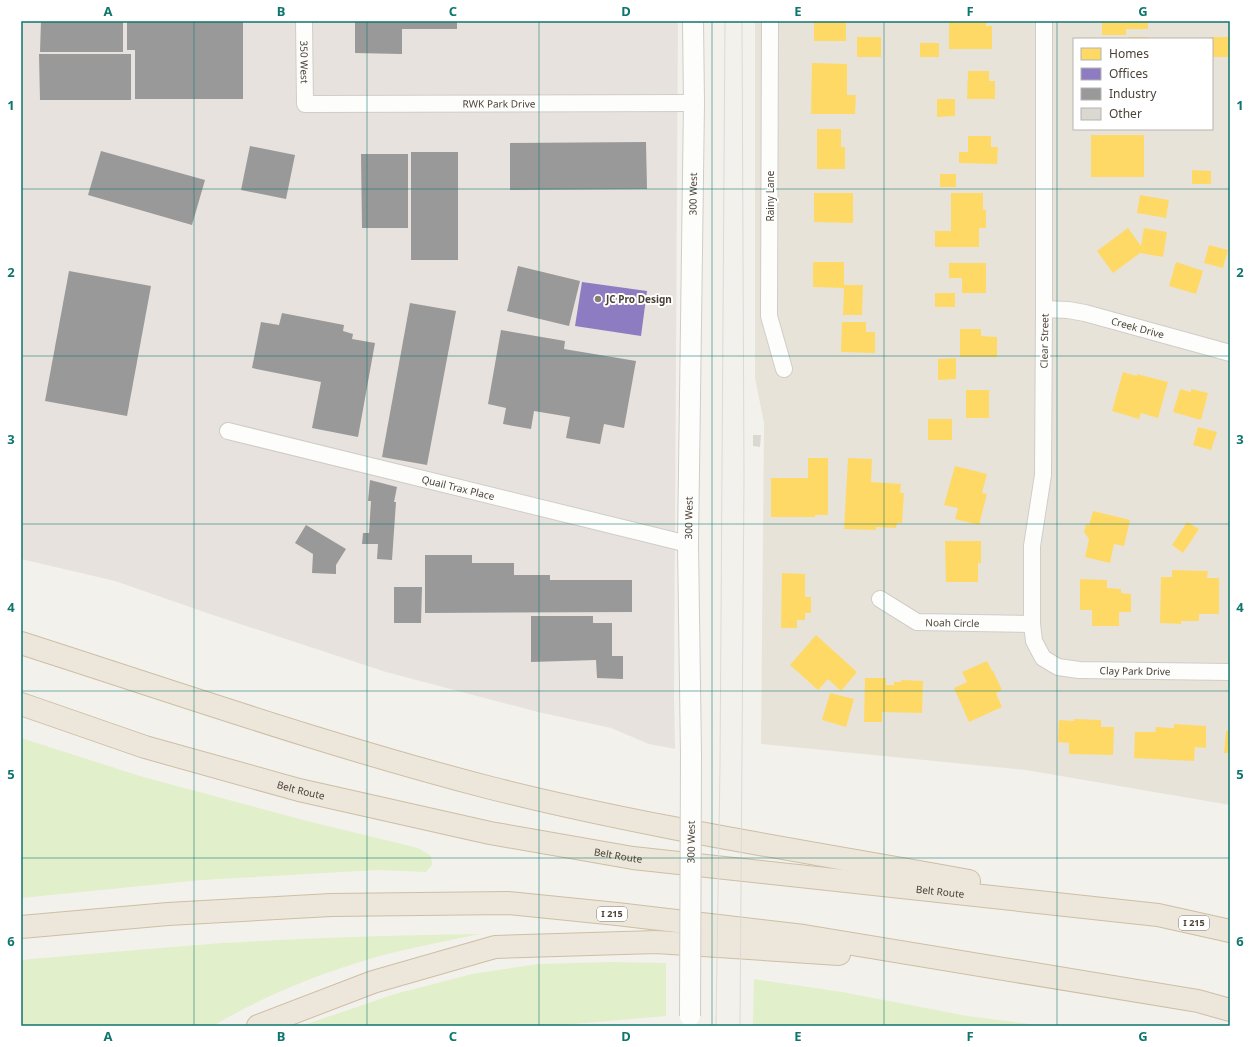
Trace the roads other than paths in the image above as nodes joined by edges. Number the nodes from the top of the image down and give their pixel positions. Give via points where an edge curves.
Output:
1 (304, 21) edge
2 (693, 21) edge
3 (770, 21) edge
4 (1044, 21) edge
5 (694, 103) junction
6 (305, 104) joint
7 (1044, 309) junction
8 (1230, 353) edge
9 (784, 369) dead end
10 (228, 431) dead end
11 (688, 544) junction
12 (880, 599) dead end
13 (1032, 624) junction
14 (22, 643) edge
15 (1043, 658) joint
16 (1230, 672) edge
17 (21, 704) edge
18 (1158, 915) junction
19 (21, 927) edge
20 (1230, 931) edge
21 (974, 964) junction
22 (1230, 1010) edge
23 (690, 1021) edge
24 (258, 1026) edge

1 - 6 street, 350 West
2 - 5 street, 300 West
3 - 9 street, Rainy Lane via 769,316
4 - 7 street, Clear Street
5 - 6 street, RWK Park Drive
5 - 11 street, 300 West
7 - 8 street, Creek Drive via 1085,313
7 - 13 street, Clear Street via 1043,475 1032,546
10 - 11 street, Quail Trax Place
11 - 23 street, 300 West, bridge via 691,755
12 - 13 street, Noah Circle via 917,622
13 - 15 street, Clear Street via 1034,641
14 - 18 highway via 370,756 492,788 628,820
15 - 16 street, Clay Park Drive via 1058,667 1079,670
17 - 18 highway, Belt Route / I 215 via 145,747 299,790 490,833 633,858
18 - 20 highway, Belt Route / I 215
19 - 21 highway, I 215 via 168,914 331,905 508,903 804,936
21 - 22 highway, I 215 via 1198,1001
21 - 24 highway via 656,942 495,947 373,982

